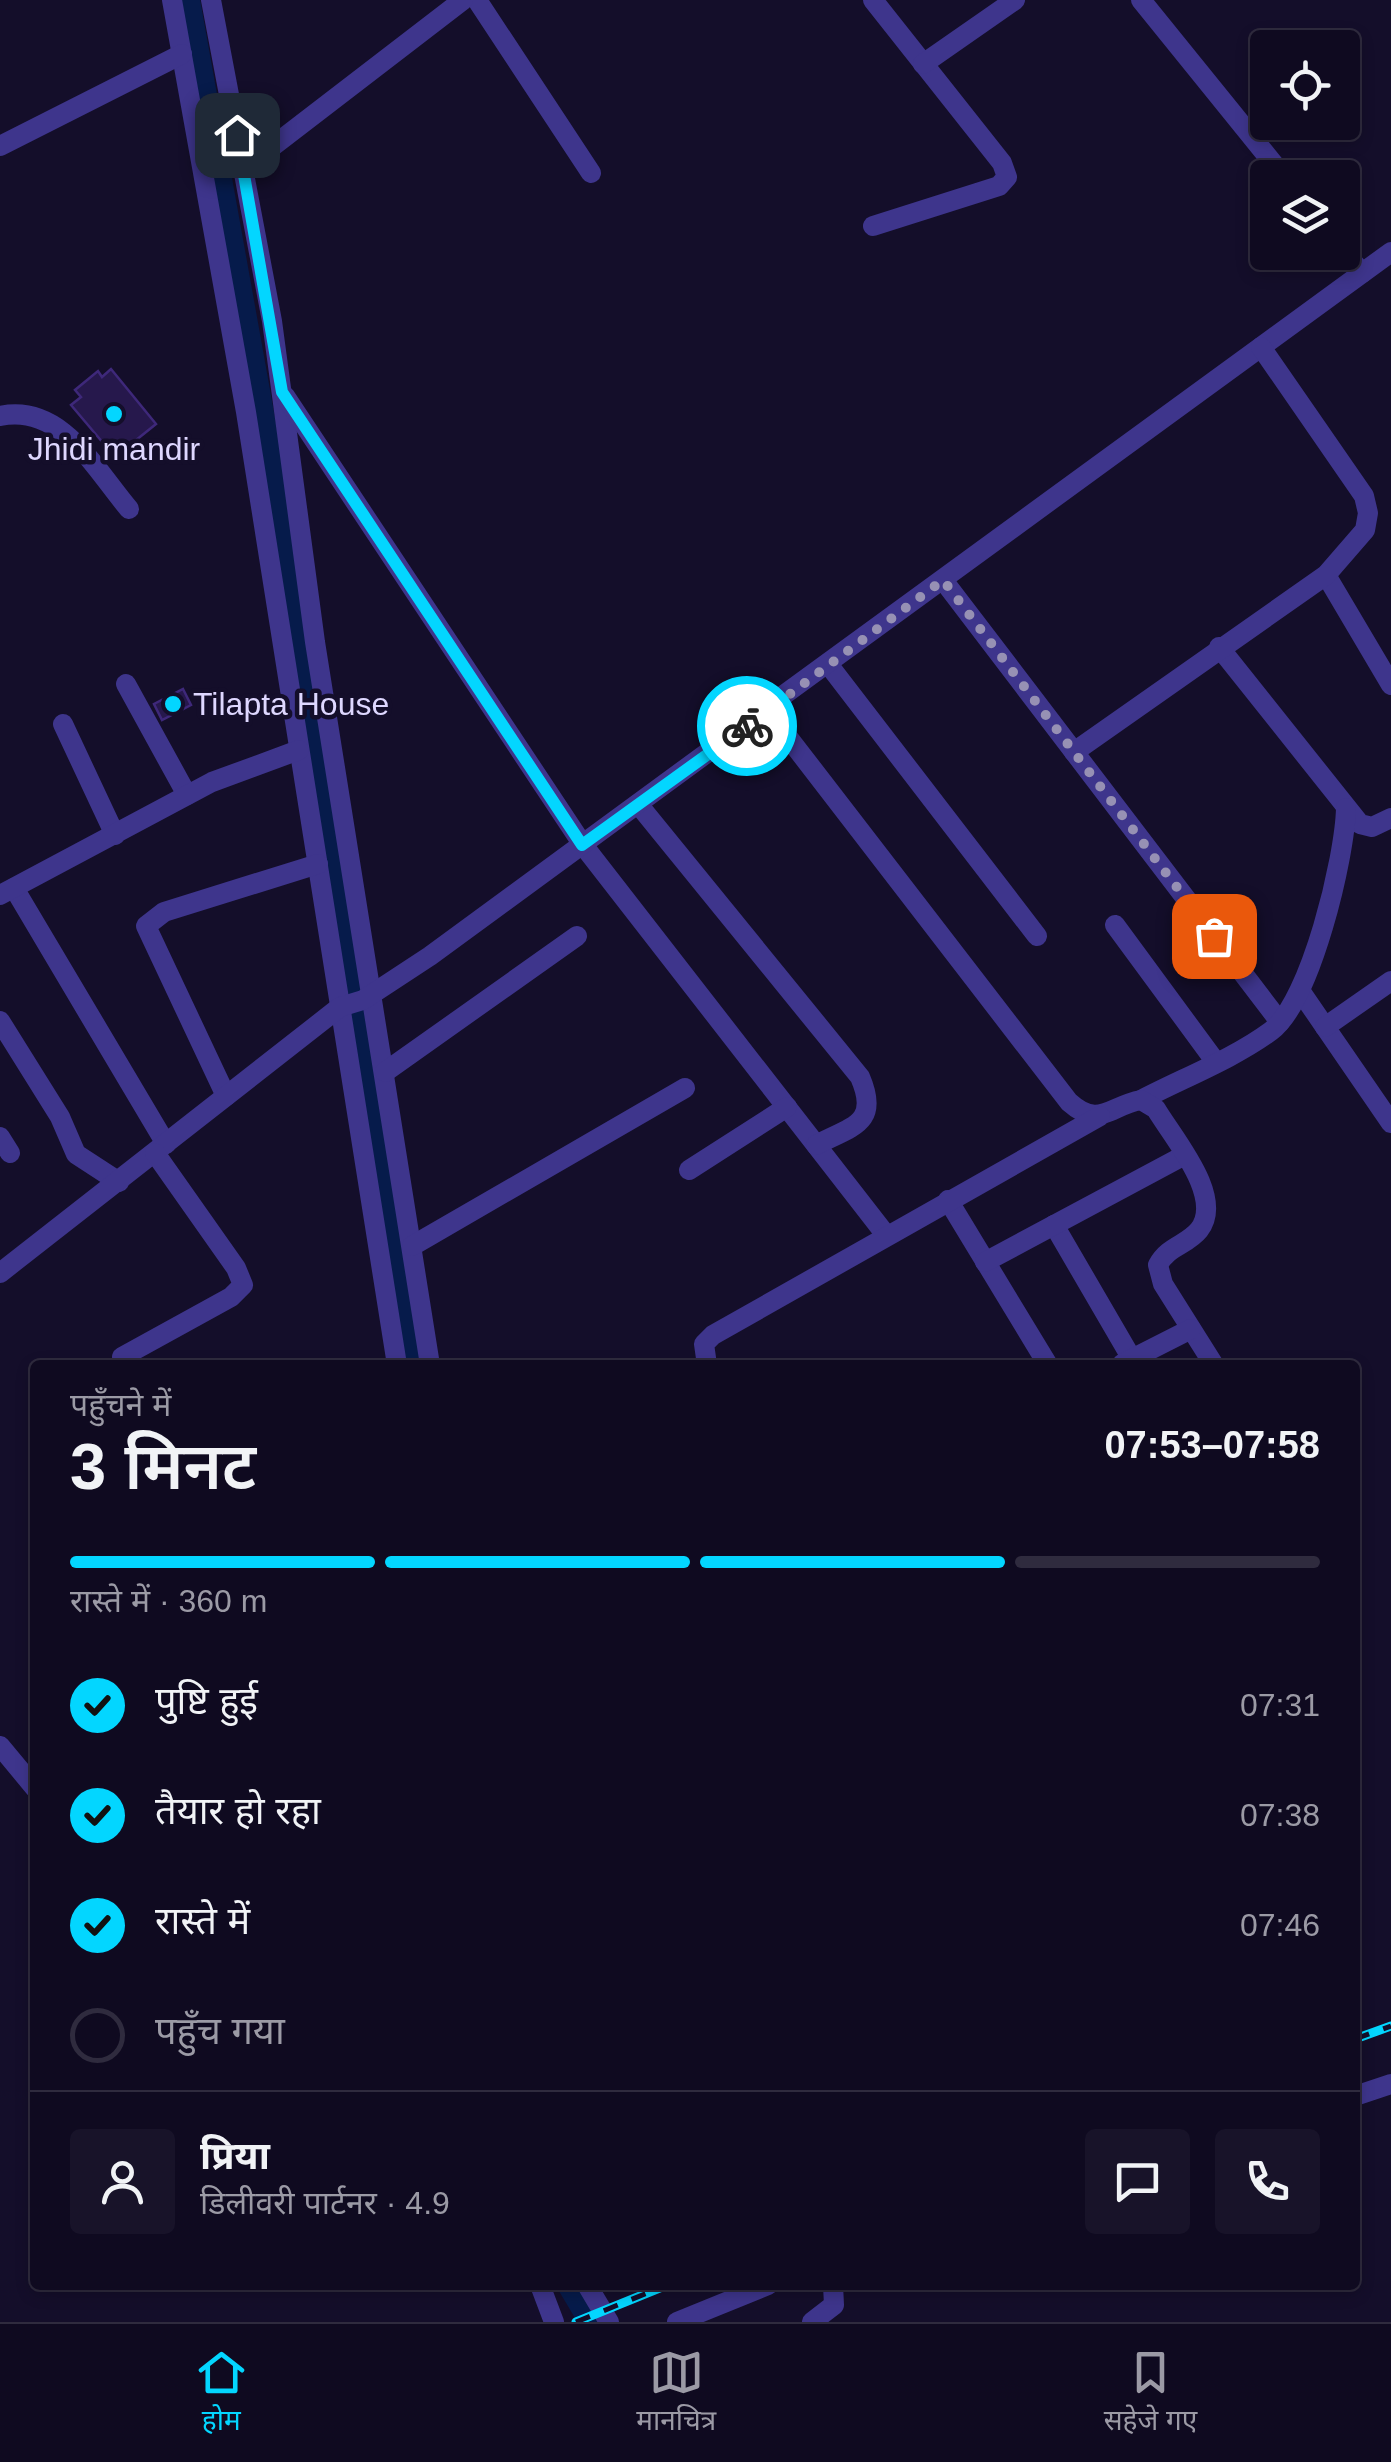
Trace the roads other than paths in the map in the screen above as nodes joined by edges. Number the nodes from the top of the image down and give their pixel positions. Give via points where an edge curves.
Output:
1 (172, 0) edge
2 (211, 0) edge
3 (463, 0) edge
4 (477, 0) edge
5 (873, 0) edge
6 (1015, 0) edge
7 (1141, 0) edge
8 (182, 54) junction
9 (923, 64) junction
10 (0, 146) edge
11 (1270, 160) edge
12 (243, 169) junction
13 (592, 173) dead end
14 (873, 226) dead end
15 (1391, 252) edge
16 (1360, 270) edge
17 (1362, 273) junction
18 (1261, 347) junction
19 (282, 392) junction
20 (0, 416) edge
21 (129, 509) dead end
22 (1326, 575) junction
23 (943, 580) junction
24 (1219, 647) junction
25 (828, 664) junction
26 (126, 684) dead end
27 (1391, 684) edge
28 (760, 720) junction
29 (63, 724) dead end
30 (299, 750) junction
31 (1074, 752) junction
32 (186, 795) junction
33 (638, 804) junction
34 (1346, 808) junction
35 (1391, 818) edge
36 (114, 835) junction
37 (582, 845) junction
38 (318, 864) junction
39 (7, 892) edge
40 (1115, 925) dead end
41 (577, 936) dead end
42 (1036, 936) dead end
43 (1391, 981) edge
44 (1301, 992) junction
45 (356, 1001) junction
46 (0, 1021) edge
47 (1280, 1022) junction
48 (1325, 1027) junction
49 (1215, 1061) junction
50 (385, 1072) junction
51 (685, 1088) dead end
52 (226, 1096) junction
53 (1141, 1100) junction
54 (787, 1107) junction
55 (1100, 1116) junction
56 (1391, 1123) edge
57 (816, 1145) junction
58 (161, 1149) junction
59 (1184, 1156) junction
60 (689, 1170) dead end
61 (119, 1182) junction
62 (948, 1200) junction
63 (1054, 1225) junction
64 (886, 1235) junction
65 (412, 1246) junction
66 (985, 1262) junction
67 (0, 1274) edge
68 (1192, 1329) junction
69 (122, 1357) dead end
70 (396, 1360) edge
71 (429, 1360) edge
72 (706, 1360) edge
73 (1045, 1360) edge
74 (1125, 1360) edge
75 (1130, 1360) edge
76 (1211, 1360) edge
77 (0, 1746) edge
78 (30, 1782) edge
79 (1391, 2084) edge
80 (1360, 2094) edge
81 (542, 2290) edge
82 (590, 2290) edge
83 (756, 2290) edge
84 (834, 2290) edge
85 (554, 2322) edge
86 (609, 2322) edge
87 (677, 2322) edge
88 (812, 2322) edge

1 - 8 street
2 - 12 street
3 - 12 street
4 - 13 street
5 - 9 street
6 - 9 street
7 - 11 street
8 - 10 street
8 - 30 street
9 - 14 street via 1007,178
12 - 19 street
15 - 17 street
16 - 17 street
17 - 18 street
18 - 22 street via 1364,496 1365,530
18 - 23 street
19 - 37 street
19 - 45 street
20 - 21 street via 26,412 56,424
22 - 24 street
22 - 27 street
23 - 25 street
23 - 31 street
24 - 31 street
24 - 34 street
25 - 28 street
25 - 42 street
26 - 32 street
28 - 33 street
28 - 55 street via 784,732 1069,1102 1082,1114
29 - 36 street
30 - 32 street
30 - 38 street
31 - 47 street
32 - 36 street
33 - 37 street
33 - 57 street via 860,1077 868,1112
34 - 35 street via 1372,827
34 - 44 street via 1342,851
36 - 39 street
37 - 45 street via 430,956
37 - 54 street
38 - 45 street
38 - 52 street via 164,912 146,926
39 - 58 street
40 - 49 street
41 - 50 street
43 - 48 street
44 - 47 street
44 - 48 street
45 - 50 street
45 - 52 street
45 - 70 street
46 - 61 street via 76,1154
47 - 49 street
48 - 56 street
49 - 53 street
50 - 65 street
51 - 65 street
52 - 58 street
53 - 55 street
53 - 59 street via 1156,1109
54 - 57 street
54 - 60 street
55 - 62 street
57 - 64 street
58 - 61 street
58 - 69 street via 243,1286
59 - 63 street
59 - 68 street via 1207,1200 1208,1218 1196,1234 1166,1250 1158,1265
61 - 67 street
62 - 64 street
62 - 66 street
63 - 66 street
63 - 74 street
64 - 72 street via 713,1335 704,1344
65 - 71 street
66 - 73 street
68 - 75 street
68 - 76 street
77 - 78 street
79 - 80 street
81 - 85 street
82 - 86 street
83 - 87 street
84 - 88 street via 834,2306

